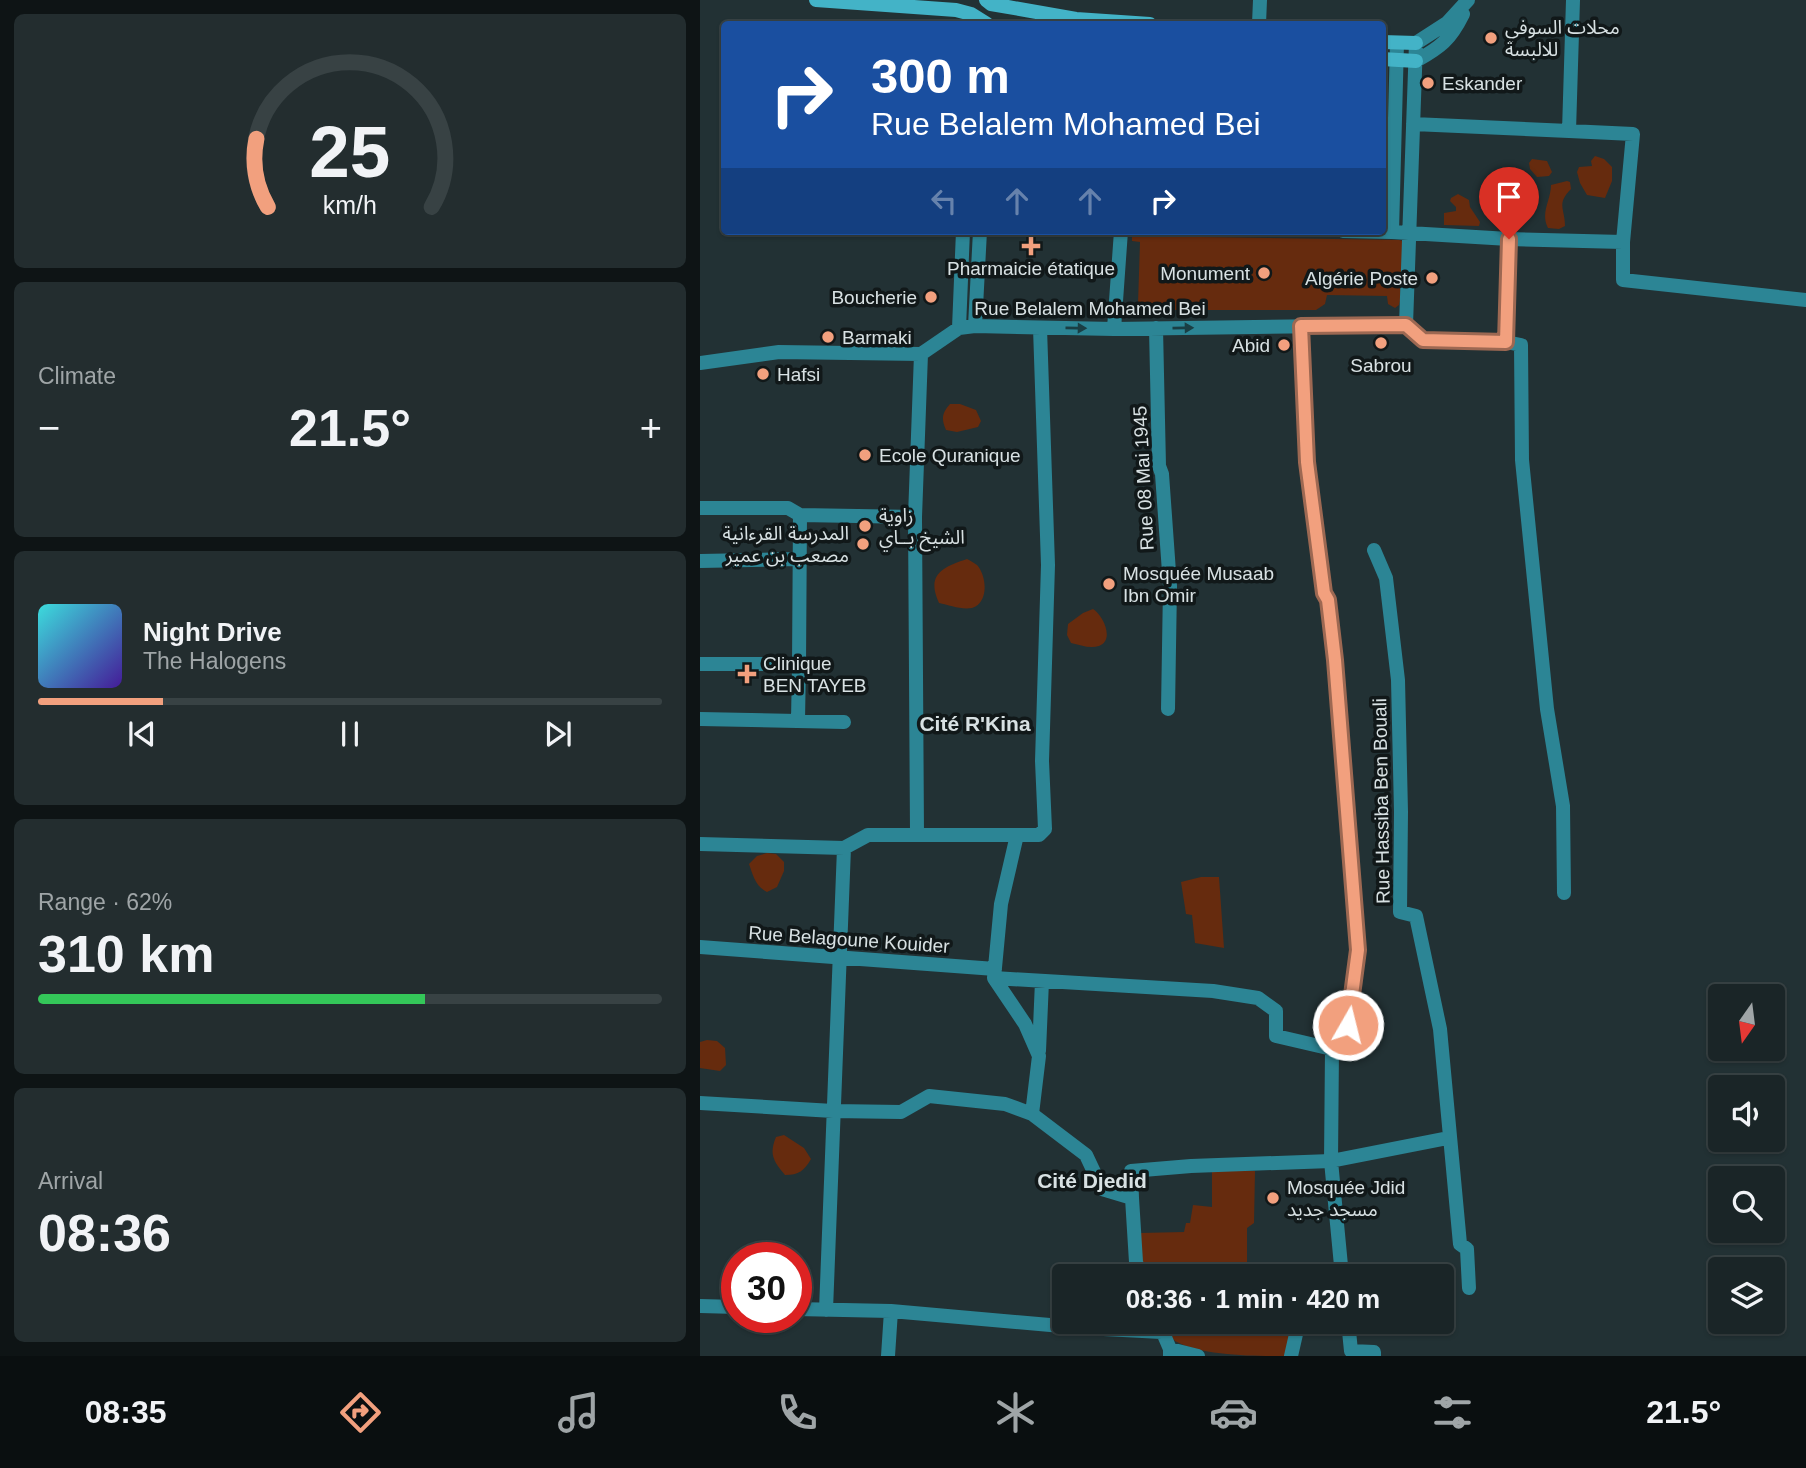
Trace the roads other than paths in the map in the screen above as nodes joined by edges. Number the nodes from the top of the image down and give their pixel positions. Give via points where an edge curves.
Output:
1 (817, 0) edge
2 (1260, 0) edge
3 (1469, 0) edge
4 (1573, 0) edge
5 (989, 2) edge
6 (971, 13) edge
7 (988, 21) edge
8 (1106, 21) edge
9 (1259, 21) edge
10 (1390, 42) edge
11 (1416, 43) junction
12 (1390, 59) edge
13 (1416, 61) junction
14 (1390, 92) edge
15 (1415, 94) junction
16 (1413, 124) junction
17 (1569, 131) junction
18 (1386, 232) edge
19 (1392, 232) junction
20 (1411, 233) junction
21 (963, 235) edge
22 (980, 235) edge
23 (1121, 235) edge
24 (1509, 239) junction
25 (1623, 242) junction
26 (1806, 300) edge
27 (1406, 325) junction
28 (975, 326) junction
29 (1301, 326) junction
30 (959, 328) junction
31 (1040, 328) junction
32 (1156, 328) junction
33 (1114, 329) junction
34 (1506, 342) junction
35 (920, 354) junction
36 (700, 362) edge
37 (700, 508) edge
38 (800, 515) junction
39 (915, 517) junction
40 (1374, 550) dead end
41 (799, 559) junction
42 (700, 561) edge
43 (700, 664) edge
44 (799, 664) junction
45 (1168, 709) dead end
46 (700, 719) edge
47 (798, 720) junction
48 (844, 722) dead end
49 (917, 833) junction
50 (1017, 835) junction
51 (700, 844) edge
52 (844, 848) junction
53 (1564, 893) dead end
54 (700, 947) edge
55 (840, 957) junction
56 (994, 974) junction
57 (1042, 981) junction
58 (1332, 1049) junction
59 (1038, 1056) junction
60 (700, 1103) edge
61 (833, 1111) junction
62 (1031, 1114) junction
63 (1448, 1138) junction
64 (1331, 1161) junction
65 (1132, 1198) junction
66 (1137, 1264) edge
67 (1341, 1264) edge
68 (1469, 1289) dead end
69 (700, 1306) edge
70 (721, 1307) edge
71 (812, 1310) edge
72 (826, 1310) junction
73 (891, 1311) junction
74 (1052, 1325) edge
75 (1163, 1334) edge
76 (1296, 1334) edge
77 (1349, 1334) edge
78 (1170, 1353) edge
79 (888, 1356) edge
80 (1198, 1356) edge
81 (1291, 1356) edge
82 (1374, 1356) edge

1 - 6 street
2 - 9 street
3 - 11 street via 1447,23
3 - 13 street via 1444,44
4 - 17 street
5 - 7 street
5 - 8 street
10 - 11 street
10 - 12 street
11 - 13 street
12 - 13 street
12 - 14 street
13 - 15 street
14 - 15 street
14 - 19 street
15 - 16 street
16 - 17 street
16 - 20 street
17 - 25 street via 1633,134
18 - 19 street
19 - 20 street
20 - 24 street
20 - 27 street
21 - 30 street
22 - 28 street
23 - 33 street
24 - 25 street
24 - 34 street
25 - 26 street via 1623,280
27 - 29 street, Rue Belalem Mohamed Bei
27 - 34 street via 1423,340
28 - 30 street, Rue Belalem Mohamed Bei
28 - 31 street, Rue Belalem Mohamed Bei
32 -> 29 street, Rue Belalem Mohamed Bei
29 - 58 street via 1307,462 1335,660 1358,950 1345,1050
30 - 35 street, Rue Belalem Mohamed Bei
31 -> 33 street, Rue Belalem Mohamed Bei
31 - 50 street via 1048,565 1042,761 1045,829 1040,835
32 - 33 street, Rue Belalem Mohamed Bei
32 - 45 street, Rue 08 Mai 1945 via 1159,466 1170,586
34 - 53 street via 1521,345 1522,460 1547,709 1563,806
35 - 36 street via 779,352
35 - 39 street
37 - 38 street via 788,508
38 - 39 street
38 - 41 street
39 - 49 street
40 - 63 street, Rue Hassiba Ben Bouali via 1386,578 1398,680 1400,912 1416,916 1440,1029
41 - 42 street
41 - 44 street
43 - 44 street
44 - 47 street
46 - 47 street
47 - 48 street
49 - 50 street
49 - 52 street via 868,835
50 - 56 street via 1001,904
51 - 52 street
52 - 55 street
54 - 55 street, Rue Belagoune Kouider
55 - 56 street, Rue Belagoune Kouider
55 - 61 street
56 - 57 street, Rue Belagoune Kouider
56 - 59 street via 1025,1024
57 - 58 street, Rue Belagoune Kouider via 1258,998 1276,1011 1276,1036
57 - 59 street
58 - 64 street
59 - 62 street
60 - 61 street
61 - 62 street via 901,1112 929,1096 1005,1104
61 - 72 street
62 - 65 street via 1086,1156 1102,1189
63 - 64 street
63 - 68 street, Rue Hassiba Ben Bouali via 1460,1244 1467,1249
64 - 65 street via 1131,1171
64 - 67 street
65 - 66 street
69 - 70 street
71 - 72 street
72 - 73 street
73 - 74 street
73 - 79 street
75 - 78 street
76 - 81 street
77 - 82 street via 1351,1351 1374,1352
78 - 80 street

